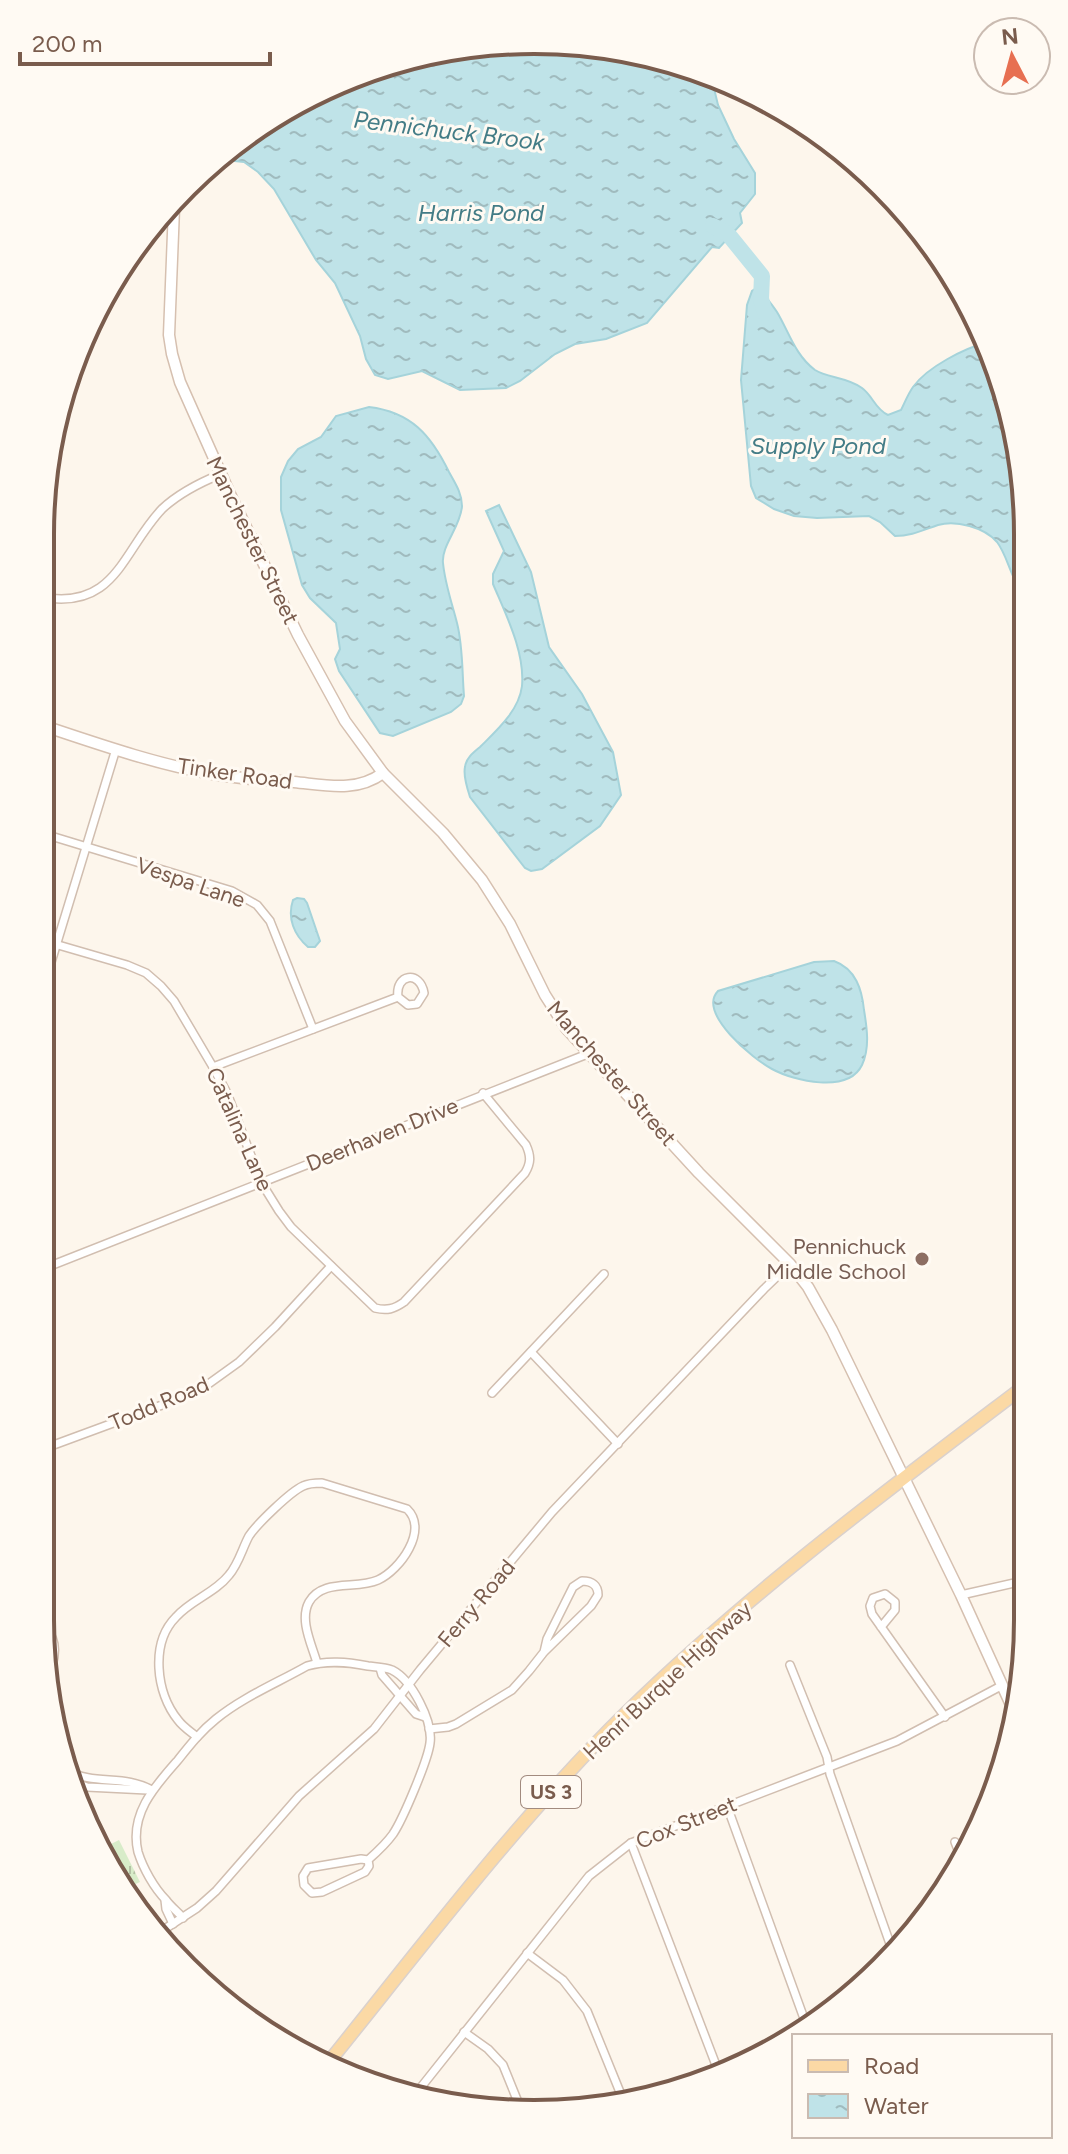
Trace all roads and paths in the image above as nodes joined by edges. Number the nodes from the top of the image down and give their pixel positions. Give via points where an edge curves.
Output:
1 (174, 217) edge
2 (221, 474) junction
3 (54, 599) edge
4 (54, 729) edge
5 (116, 749) junction
6 (383, 773) junction
7 (54, 837) edge
8 (87, 847) junction
9 (56, 945) junction
10 (54, 952) edge
11 (398, 997) dead end
12 (313, 1029) junction
13 (590, 1053) junction
14 (213, 1067) junction
15 (483, 1093) junction
16 (261, 1182) junction
17 (54, 1264) edge
18 (790, 1264) junction
19 (331, 1266) junction
20 (604, 1274) dead end
21 (531, 1352) junction
22 (492, 1393) dead end
23 (1014, 1394) edge
24 (618, 1444) junction
25 (54, 1445) edge
26 (903, 1479) junction
27 (1014, 1583) edge
28 (961, 1595) junction
29 (881, 1627) junction
30 (544, 1652) junction
31 (317, 1663) junction
32 (790, 1665) dead end
33 (380, 1668) junction
34 (408, 1685) junction
35 (1001, 1686) junction
36 (401, 1696) junction
37 (1008, 1698) edge
38 (425, 1717) junction
39 (945, 1717) junction
40 (429, 1729) junction
41 (197, 1737) junction
42 (829, 1766) junction
43 (80, 1776) edge
44 (84, 1786) edge
45 (152, 1790) junction
46 (727, 1806) junction
47 (955, 1842) dead end
48 (631, 1843) junction
49 (957, 1846) edge
50 (368, 1860) junction
51 (165, 1900) junction
52 (183, 1918) junction
53 (173, 1924) junction
54 (166, 1928) edge
55 (889, 1942) edge
56 (527, 1953) junction
57 (804, 2017) edge
58 (464, 2032) junction
59 (334, 2056) edge
60 (716, 2064) edge
61 (421, 2087) edge
62 (620, 2092) edge
63 (517, 2099) edge

1 - 2 street, Manchester Street via 172,354
2 - 3 street via 163,509 107,582 91,592
2 - 6 street, Manchester Street via 326,687
4 - 5 street, Tinker Road
5 - 6 street, Tinker Road via 245,778 337,786 362,784
5 - 8 street
6 - 13 street, Manchester Street via 482,880 552,1007
7 - 8 street, Vespa Lane
8 - 9 street
8 - 12 street, Vespa Lane via 232,891 257,905 275,930
9 - 10 street
9 - 14 street, Catalina Lane via 146,973 174,1001
11 - 12 street
12 - 14 street
13 - 15 street, Deerhaven Drive
13 - 18 street, Manchester Street
14 - 16 street, Catalina Lane
15 - 16 street, Deerhaven Drive
15 - 19 street, Catalina Lane via 526,1145 531,1155 525,1173 395,1308 375,1308
16 - 17 street, Deerhaven Drive
16 - 19 street, Catalina Lane via 291,1227
18 - 24 street, Ferry Road
18 - 26 street, Manchester Street via 832,1330
19 - 25 street, Todd Road via 239,1362 207,1385
20 - 21 street
21 - 22 street
21 - 24 street
23 - 26 main road, Henri Burque Highway / US 3
24 - 34 street, Ferry Road via 552,1512
26 - 28 street, Manchester Street
26 - 59 main road, Henri Burque Highway / US 3 via 715,1631 609,1731 489,1864
27 - 28 street
28 - 35 street, Manchester Street
29 - 29 street via 870,1606 877,1595 885,1594 893,1598 895,1610
29 - 39 street
30 - 30 street via 597,1599 593,1583 582,1581 573,1587
30 - 40 street via 512,1690 456,1724
31 - 33 street
31 - 41 street via 238,1704
31 - 41 street via 305,1617 314,1594 386,1575 411,1543 416,1524 407,1509 322,1483 297,1490 260,1522 230,1574 167,1628 159,1654 165,1695 179,1722
32 - 42 street
33 - 34 street
33 - 36 street
34 - 36 street, Ferry Road
34 - 38 street
35 - 37 street, Manchester Street
35 - 39 street, Cox Street
36 - 38 street
36 - 52 street, Ferry Road via 374,1729 299,1796 216,1891
38 - 40 street
39 - 42 street, Cox Street
40 - 50 street via 429,1753 399,1824
41 - 45 street
42 - 46 street, Cox Street
42 - 55 street
43 - 45 street via 130,1781
44 - 45 street
45 - 51 street via 140,1815 137,1844
46 - 48 street, Cox Street
46 - 57 street
47 - 49 street
48 - 56 street, Cox Street via 589,1876
48 - 60 street
50 - 50 street via 312,1867 304,1872 304,1885 312,1893 322,1892 365,1872
51 - 52 street
51 - 53 street
52 - 53 street, Ferry Road
53 - 54 street, Ferry Road
56 - 58 street, Cox Street
56 - 62 street via 563,1980 587,2011
58 - 61 street, Cox Street
58 - 63 street via 503,2065

